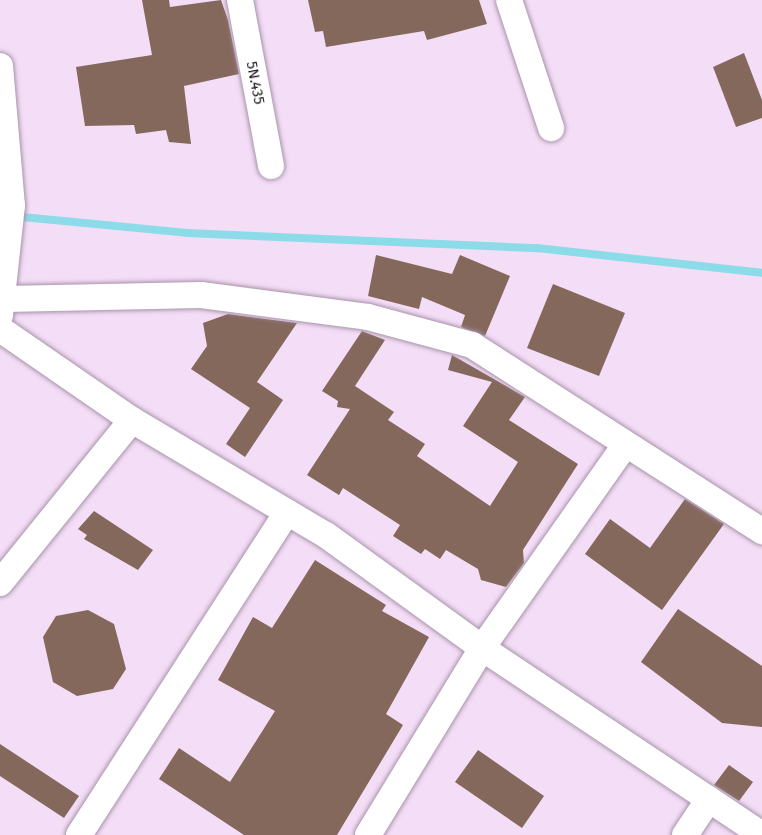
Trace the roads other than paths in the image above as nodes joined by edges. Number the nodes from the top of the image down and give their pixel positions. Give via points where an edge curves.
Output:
1 (240, 0) edge
2 (509, 0) edge
3 (0, 66) edge
4 (551, 128) dead end
5 (271, 166) dead end
6 (2, 307) edge
7 (0, 329) edge
8 (132, 420) junction
9 (624, 447) junction
10 (287, 512) junction
11 (762, 531) edge
12 (0, 583) edge
13 (482, 648) junction
14 (709, 799) junction
15 (79, 835) edge
16 (368, 835) edge
17 (685, 835) edge
18 (762, 835) edge

1 - 5 street, 5N.435
2 - 4 street
3 - 6 street via 12,205
6 - 9 street via 201,295 368,317 472,345
7 - 8 street
8 - 10 street
8 - 12 street
9 - 11 street
9 - 13 street
10 - 13 street
10 - 15 street
13 - 14 street
13 - 16 street
14 - 17 street
14 - 18 street

